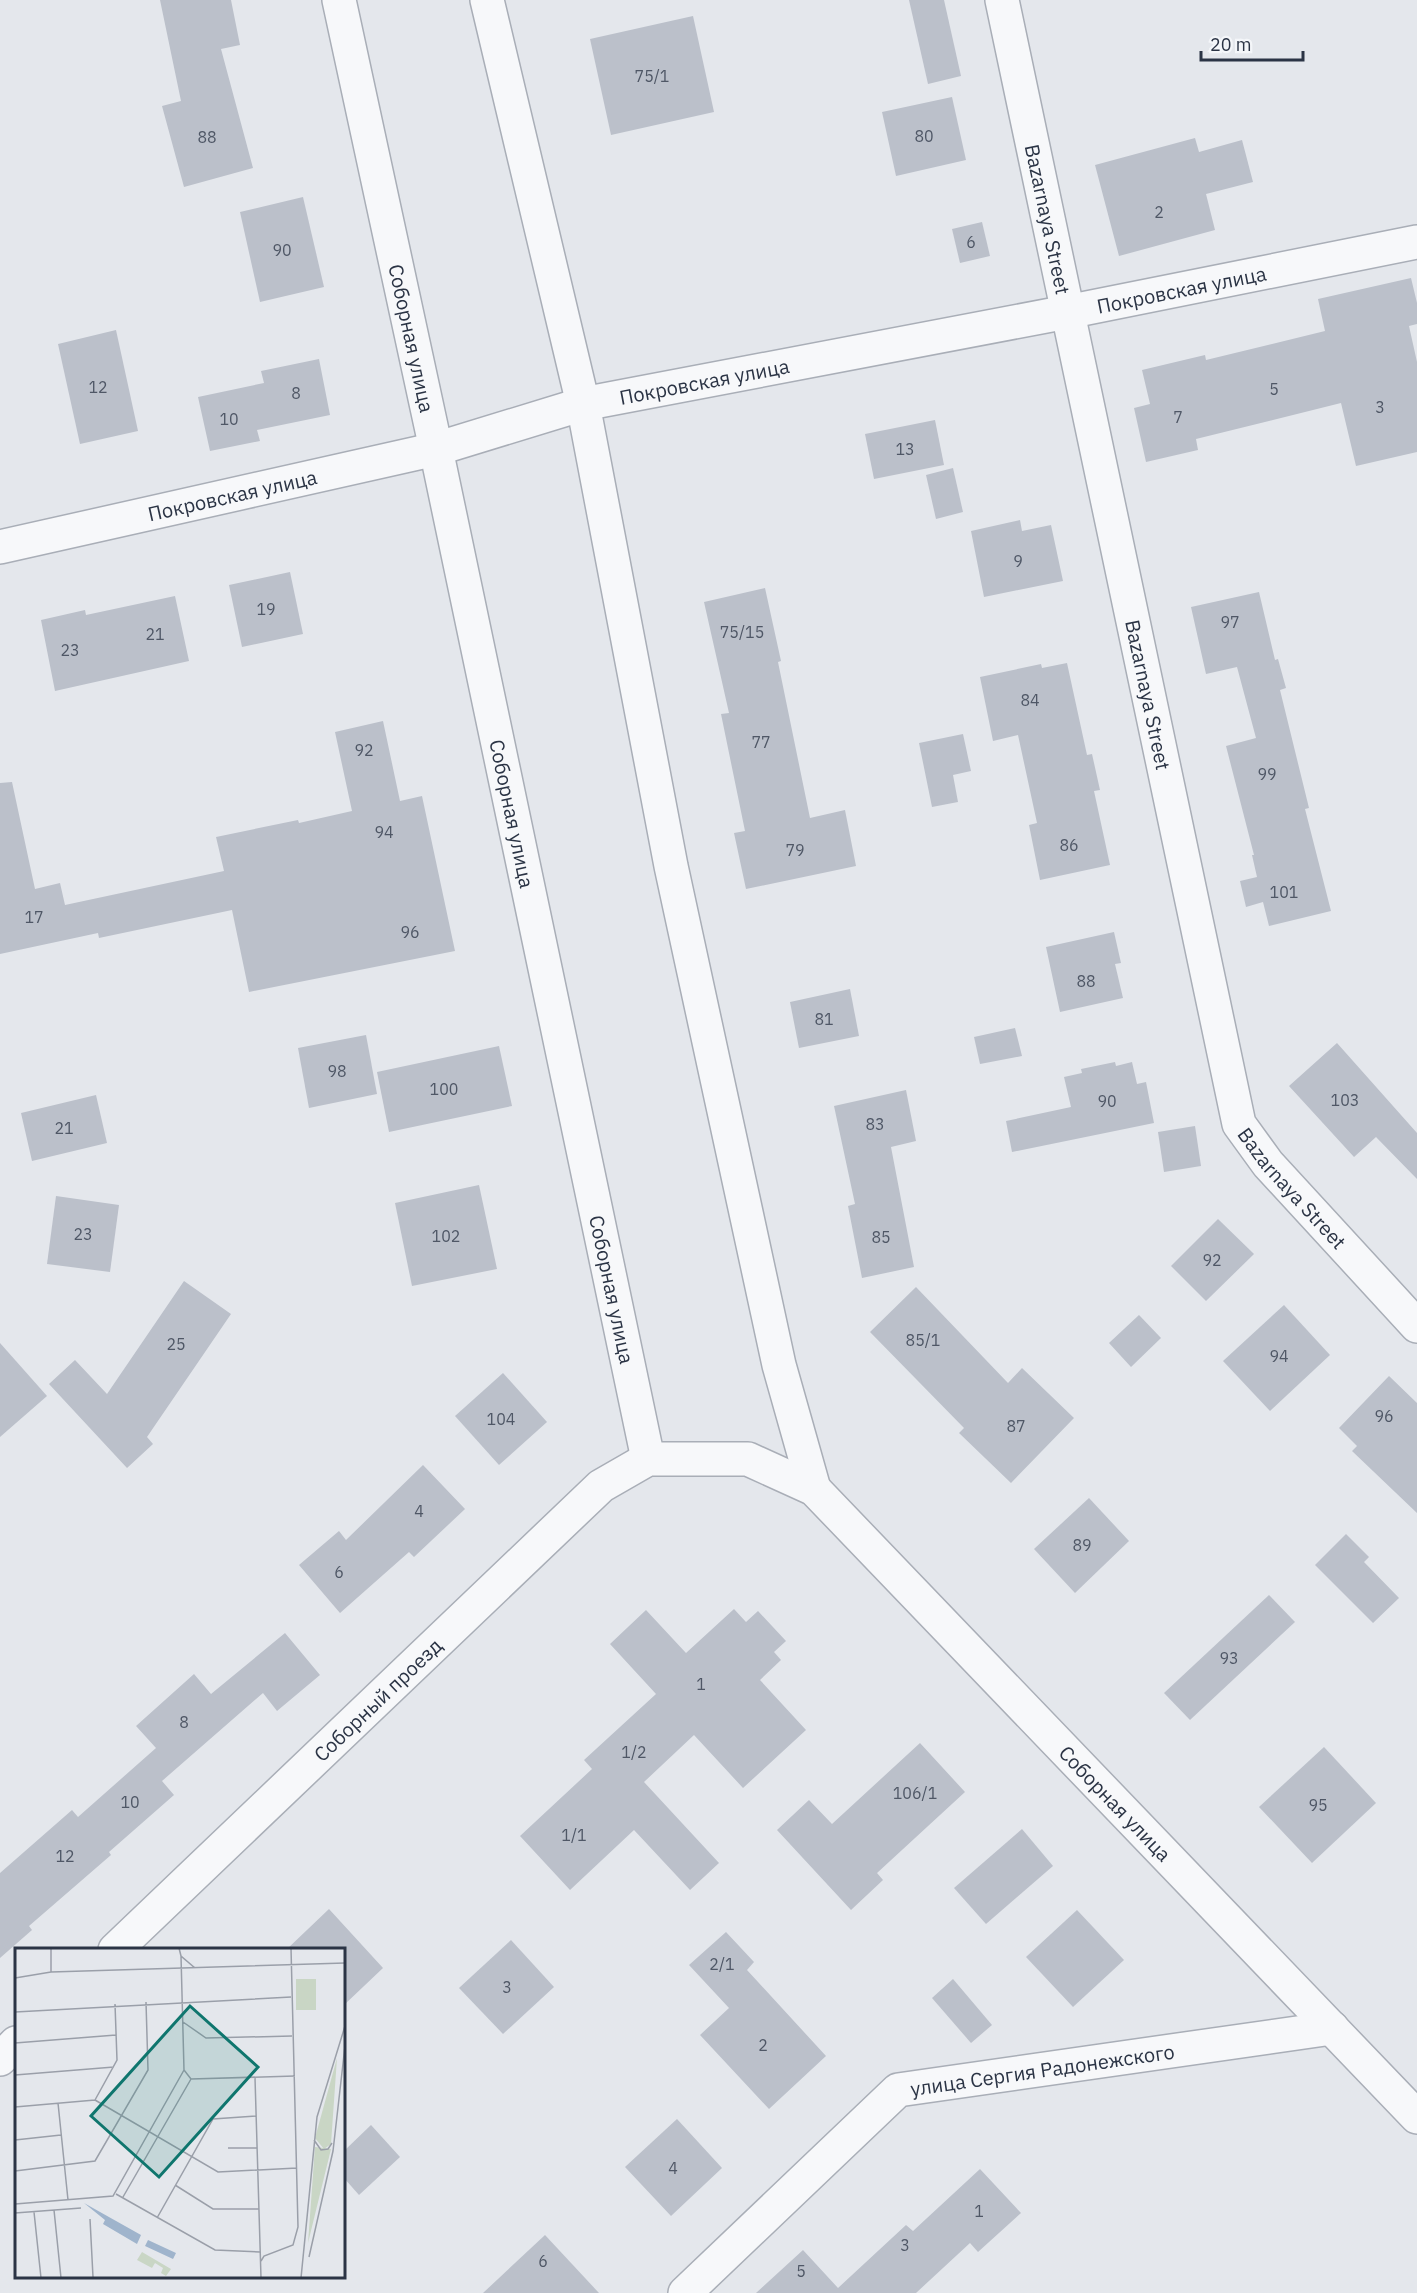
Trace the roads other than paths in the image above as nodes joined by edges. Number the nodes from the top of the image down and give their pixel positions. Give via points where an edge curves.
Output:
1 (339, 0) edge
2 (487, 0) edge
3 (1002, 0) edge
4 (1417, 242) edge
5 (1067, 312) junction
6 (583, 404) junction
7 (436, 449) junction
8 (0, 546) edge
9 (1417, 1326) edge
10 (648, 1459) junction
11 (814, 1489) junction
12 (117, 1948) edge
13 (1332, 2028) junction
14 (15, 2044) edge
15 (0, 2059) edge
16 (1417, 2117) edge
17 (685, 2293) edge

1 - 7 street, Соборная улица
2 - 6 street, Соборная улица
3 - 5 street, Bazarnaya Street
4 - 5 street, Покровская улица
5 - 6 street, Покровская улица
5 - 9 street, Bazarnaya Street via 1239,1124 1268,1164
6 - 7 street, Покровская улица
6 - 11 street, Соборная улица via 673,878 779,1365
7 - 8 street, Покровская улица
7 - 10 street, Соборная улица
10 - 11 street, Соборная улица via 748,1459
10 - 12 street, Соборный проезд via 601,1486
11 - 13 street, Соборная улица
13 - 16 street, Соборная улица
13 - 17 street, улица Сергия Радонежского via 898,2090
14 - 15 street

